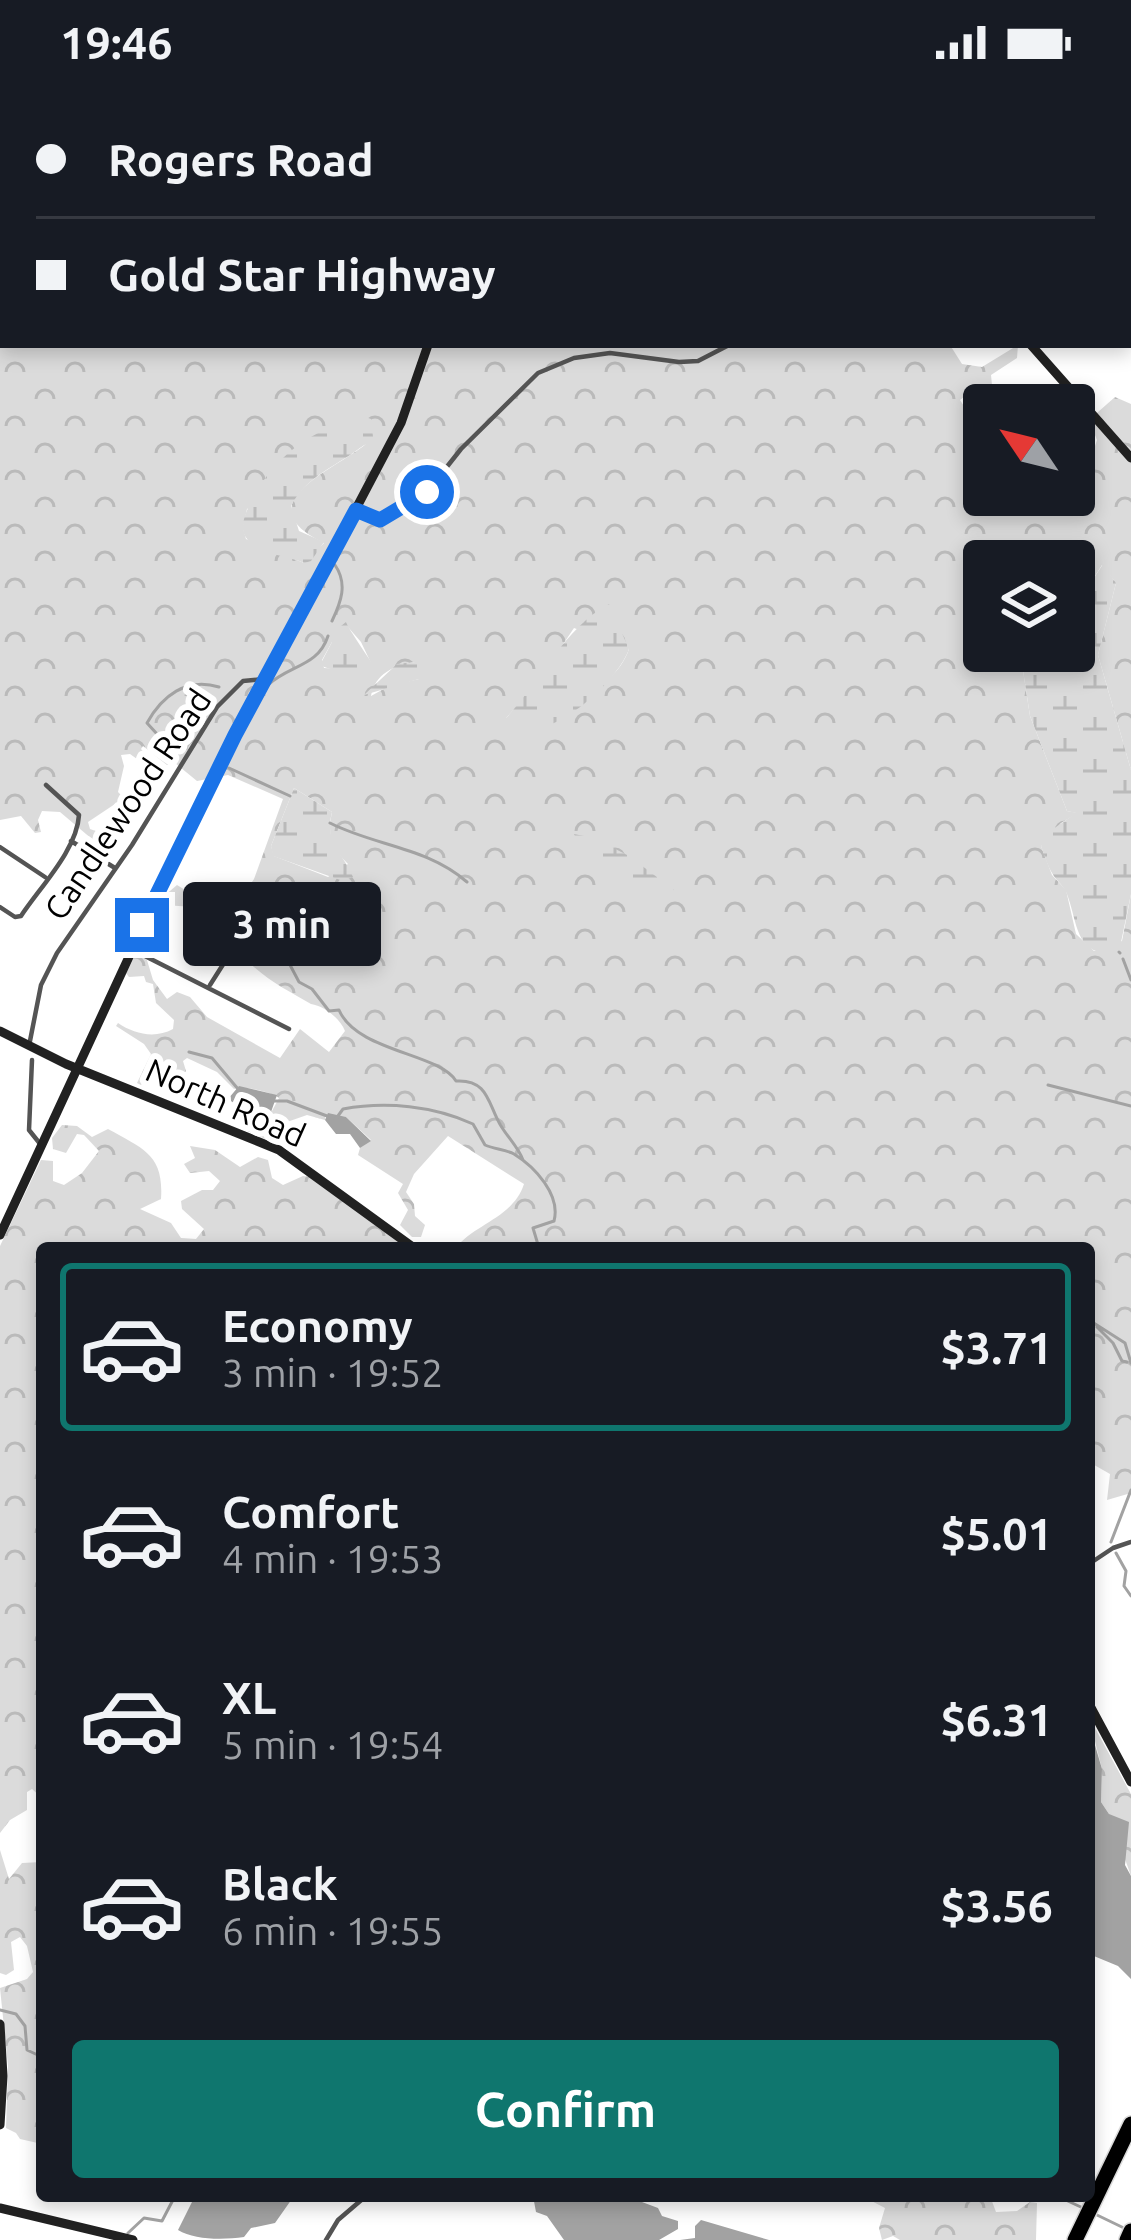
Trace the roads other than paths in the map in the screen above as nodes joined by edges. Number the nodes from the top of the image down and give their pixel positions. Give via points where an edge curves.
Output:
1 (427, 348) edge
2 (723, 348) edge
3 (1034, 348) edge
4 (1131, 458) edge
5 (356, 510) junction
6 (264, 679) junction
7 (46, 785) dead end
8 (71, 842) junction
9 (0, 847) edge
10 (116, 868) junction
11 (46, 877) junction
12 (0, 907) edge
13 (236, 944) dead end
14 (131, 949) junction
15 (210, 985) junction
16 (289, 1029) dead end
17 (0, 1031) edge
18 (28, 1046) junction
19 (32, 1060) dead end
20 (76, 1067) junction
21 (41, 1145) junction
22 (0, 1235) edge
23 (406, 1242) edge
24 (1131, 1542) edge
25 (1095, 1560) edge
26 (1095, 1715) edge
27 (1131, 1783) edge
28 (0, 2024) edge
29 (1131, 2124) edge
30 (0, 2126) edge
31 (1095, 2200) edge
32 (359, 2202) edge
33 (1094, 2202) edge
34 (0, 2208) edge
35 (1131, 2231) edge
36 (133, 2240) edge
37 (326, 2240) edge
38 (1076, 2240) edge
39 (1127, 2240) edge

1 - 5 main road via 401,423
2 - 5 street via 679,362 610,353 538,373 427,492 380,520
3 - 4 main road
5 - 6 main road
6 - 10 street, Candlewood Road via 243,681 217,706
6 - 14 main road
7 - 8 street via 79,815
8 - 10 street
8 - 11 street
9 - 11 street
10 - 18 street, Candlewood Road via 51,962
11 - 12 street via 18,918
13 - 15 street
14 - 15 street
14 - 20 main road
15 - 16 street
17 - 18 main road, North Road
18 - 20 main road, North Road
19 - 21 street via 29,1130
20 - 21 main road
20 - 23 main road, North Road via 279,1150
21 - 22 main road
24 - 25 street
26 - 27 main road
28 - 30 main road
29 - 31 highway
32 - 37 street
33 - 38 highway
34 - 36 main road
35 - 39 highway

